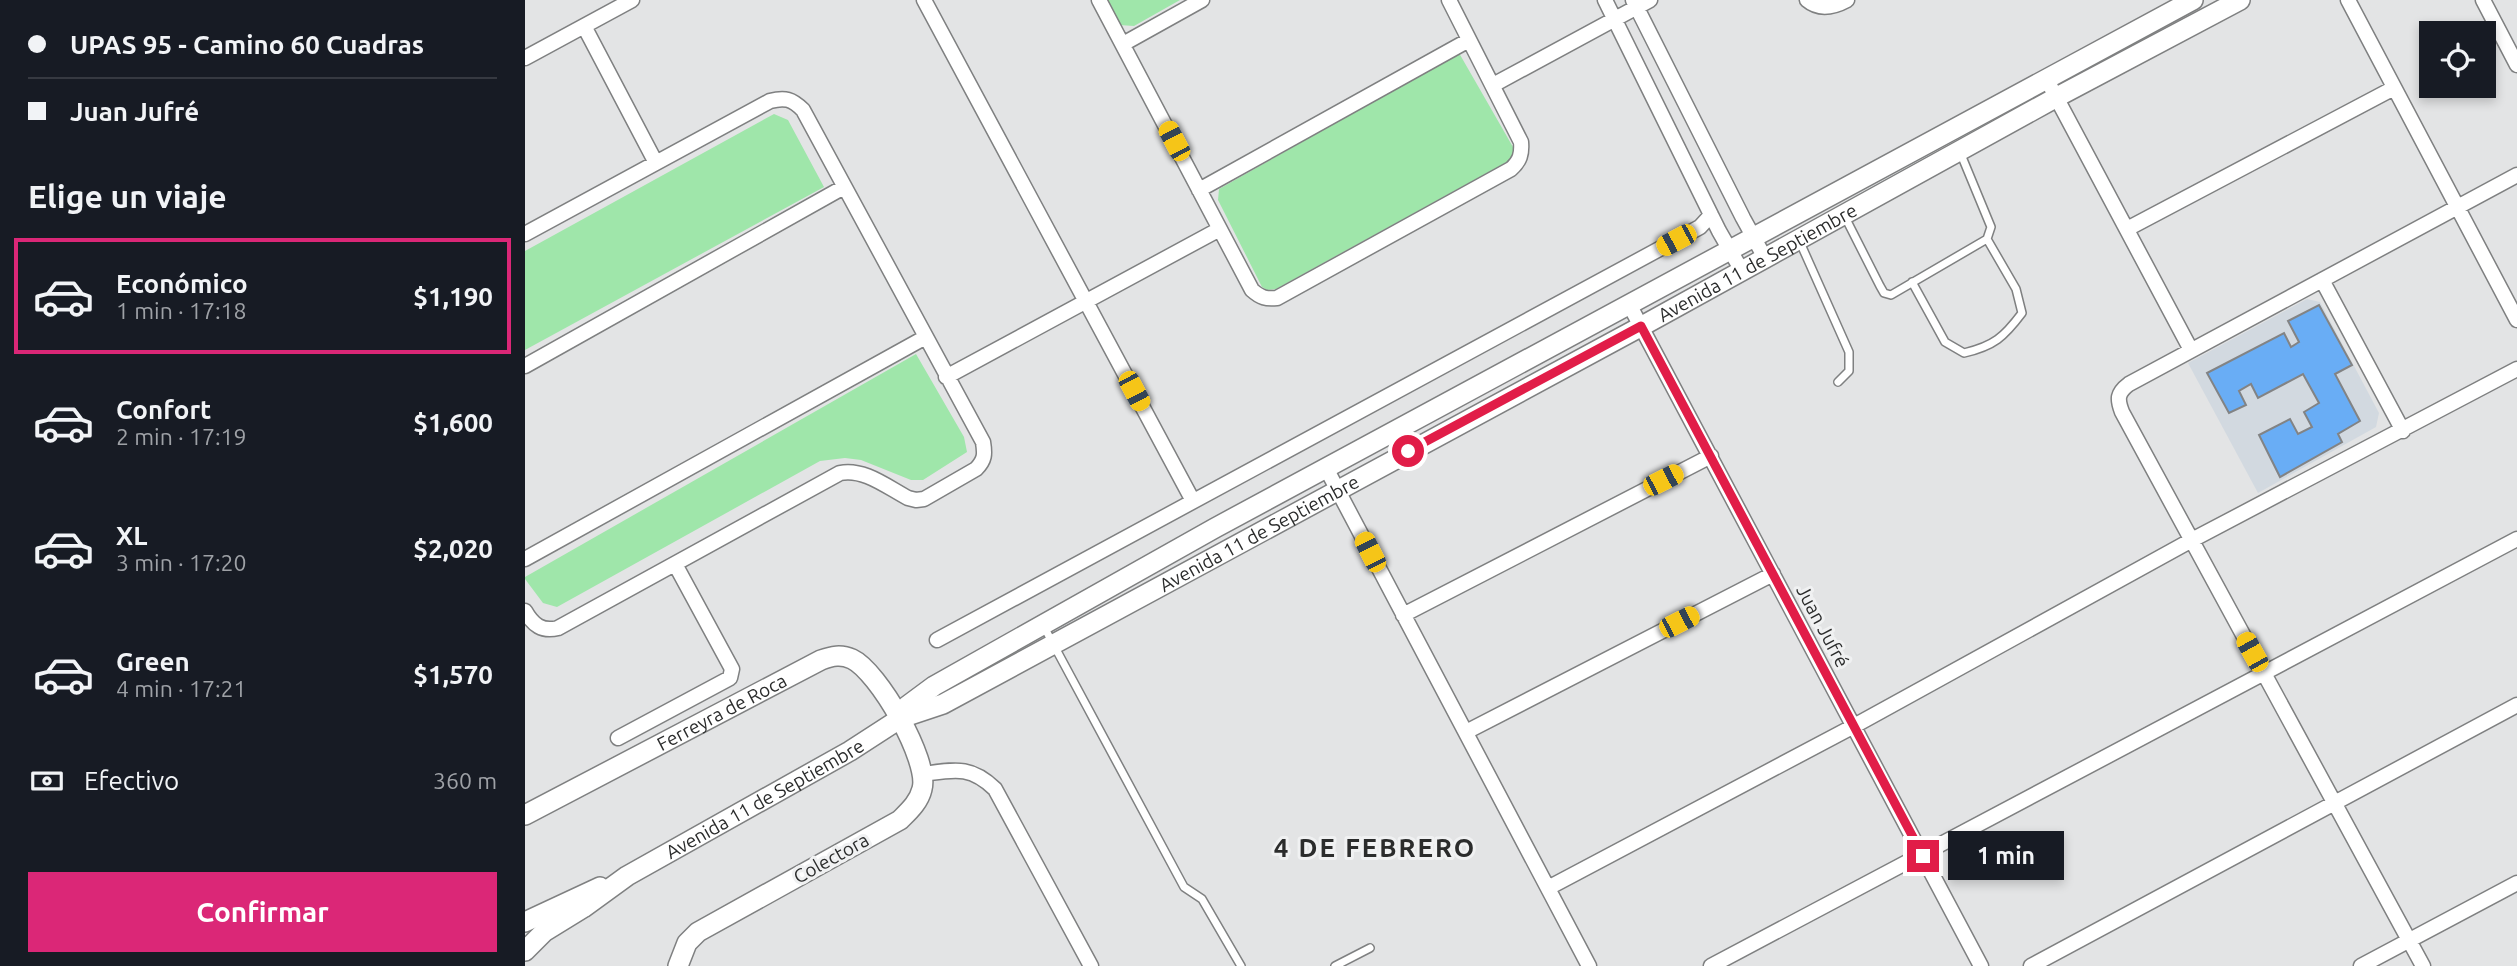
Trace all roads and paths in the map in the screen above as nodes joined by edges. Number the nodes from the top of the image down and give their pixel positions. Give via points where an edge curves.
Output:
1 (632, 0) edge
2 (924, 0) edge
3 (1099, 0) edge
4 (1202, 0) edge
5 (1448, 0) edge
6 (1605, 0) edge
7 (1807, 0) edge
8 (1847, 0) edge
9 (2193, 0) edge
10 (2240, 0) edge
11 (2348, 0) edge
12 (2483, 0) edge
13 (1640, 2) edge
14 (1615, 19) junction
15 (584, 26) junction
16 (1469, 40) junction
17 (1123, 44) junction
18 (525, 58) edge
19 (2517, 65) edge
20 (2047, 79) junction
21 (1493, 85) junction
22 (2394, 88) junction
23 (2057, 97) junction
24 (1960, 151) junction
25 (656, 163) junction
26 (2517, 175) edge
27 (844, 187) junction
28 (1199, 190) junction
29 (2458, 207) junction
30 (1711, 215) junction
31 (1844, 215) junction
32 (2127, 229) junction
33 (1219, 230) junction
34 (525, 234) edge
35 (1754, 237) junction
36 (1799, 239) junction
37 (1987, 239) junction
38 (1730, 250) junction
39 (1765, 258) junction
40 (1742, 271) junction
41 (2322, 280) junction
42 (1912, 282) junction
43 (1086, 303) junction
44 (1629, 304) junction
45 (2517, 320) edge
46 (1641, 326) junction
47 (925, 338) junction
48 (2192, 350) junction
49 (525, 366) edge
50 (2517, 369) edge
51 (946, 377) junction
52 (1838, 382) dead end
53 (2403, 430) junction
54 (1711, 456) junction
55 (1326, 468) junction
56 (1338, 489) junction
57 (1193, 501) junction
58 (2517, 539) edge
59 (2190, 541) junction
60 (525, 559) edge
61 (675, 564) junction
62 (1773, 574) junction
63 (525, 611) edge
64 (1403, 615) junction
65 (1042, 625) junction
66 (937, 640) dead end
67 (1052, 644) junction
68 (2264, 674) junction
69 (2517, 705) edge
70 (901, 718) junction
71 (1854, 726) junction
72 (1466, 732) junction
73 (618, 738) dead end
74 (923, 774) junction
75 (2334, 804) junction
76 (525, 815) edge
77 (1923, 856) junction
78 (627, 876) junction
79 (2517, 883) edge
80 (1548, 888) junction
81 (525, 922) edge
82 (2409, 941) junction
83 (1370, 948) dead end
84 (525, 951) edge
85 (678, 966) edge
86 (1091, 966) edge
87 (1241, 966) edge
88 (1335, 966) edge
89 (1589, 966) edge
90 (1711, 966) edge
91 (1981, 966) edge
92 (2031, 966) edge
93 (2361, 966) edge
94 (2423, 966) edge

1 - 15 street
2 - 43 street
3 - 17 street
4 - 17 street
5 - 16 street
6 - 14 street
7 - 8 street via 1823,8
9 - 20 main road, Avenida 11 de Septiembre
10 - 23 main road, Avenida 11 de Septiembre
11 - 22 street
12 - 19 street
13 - 14 street
13 - 35 street
14 - 21 street
14 - 30 street
15 - 18 street
15 - 25 street
16 - 21 street
16 - 28 street
17 - 28 street
20 - 23 street
20 - 35 main road, Avenida 11 de Septiembre
21 - 33 street via 1521,142 1518,162 1511,169 1277,298 1261,298 1252,290
22 - 29 street
22 - 32 street
23 - 24 main road, Avenida 11 de Septiembre
23 - 32 street
24 - 31 main road, Avenida 11 de Septiembre
24 - 37 lane via 1991,227
25 - 27 street via 782,98 793,100 803,110
25 - 34 street
26 - 29 street
27 - 47 street
27 - 49 street
28 - 33 street
29 - 41 street
29 - 45 street
30 - 38 street
30 - 57 street via 1700,227
31 - 36 main road, Avenida 11 de Septiembre
31 - 42 lane via 1884,293 1891,295
32 - 48 street
33 - 43 street
35 - 38 main road, Avenida 11 de Septiembre
35 - 39 street
36 - 39 main road, Avenida 11 de Septiembre
36 - 52 lane via 1849,352 1849,371
37 - 42 lane
37 - 42 lane via 2016,289 2022,313 2007,334 1985,348 1964,352 1945,342
38 - 40 street
38 - 44 main road, Avenida 11 de Septiembre
39 - 40 main road, Avenida 11 de Septiembre
40 - 46 main road, Avenida 11 de Septiembre
41 - 48 street
41 - 53 street
43 - 51 street
43 - 57 street
44 - 46 street, Juan Jufré
44 - 55 main road, Avenida 11 de Septiembre
46 - 54 street, Juan Jufré
46 - 56 main road, Avenida 11 de Septiembre
47 - 51 street
47 - 60 street
48 - 59 street via 2129,384 2117,400
50 - 53 street
51 - 61 street via 983,442 985,454 976,469 916,500 860,473 839,473
53 - 59 street
54 - 62 street, Juan Jufré
54 - 64 street
55 - 56 street
55 - 65 main road, Avenida 11 de Septiembre
56 - 64 street
56 - 67 main road, Avenida 11 de Septiembre
57 - 66 street
58 - 68 street
59 - 68 street
59 - 71 street
61 - 63 street via 558,628 539,628
61 - 73 street via 733,669 730,678
62 - 71 street, Juan Jufré
62 - 72 street
64 - 72 street
65 - 67 lane
65 - 70 main road, Avenida 11 de Septiembre via 934,686 907,706
67 - 70 main road, Avenida 11 de Septiembre via 943,704
67 - 87 lane via 1184,887 1202,899
68 - 75 street
68 - 77 street
69 - 75 street
70 - 74 main road
70 - 76 main road, Ferreyra de Roca via 868,671 855,660 834,655
70 - 78 main road, Avenida 11 de Septiembre
71 - 77 street, Juan Jufré
71 - 80 street
72 - 80 street
74 - 85 main road, Colectora via 922,789 900,820 698,932 687,943
74 - 86 street via 962,770 995,789
75 - 82 street
75 - 92 street
77 - 90 street
77 - 91 street, Juan Jufré
78 - 81 main road, Avenida 11 de Septiembre
78 - 84 main road, Avenida 11 de Septiembre via 544,932
79 - 82 street
80 - 89 street
82 - 93 street
82 - 94 street
83 - 88 lane

